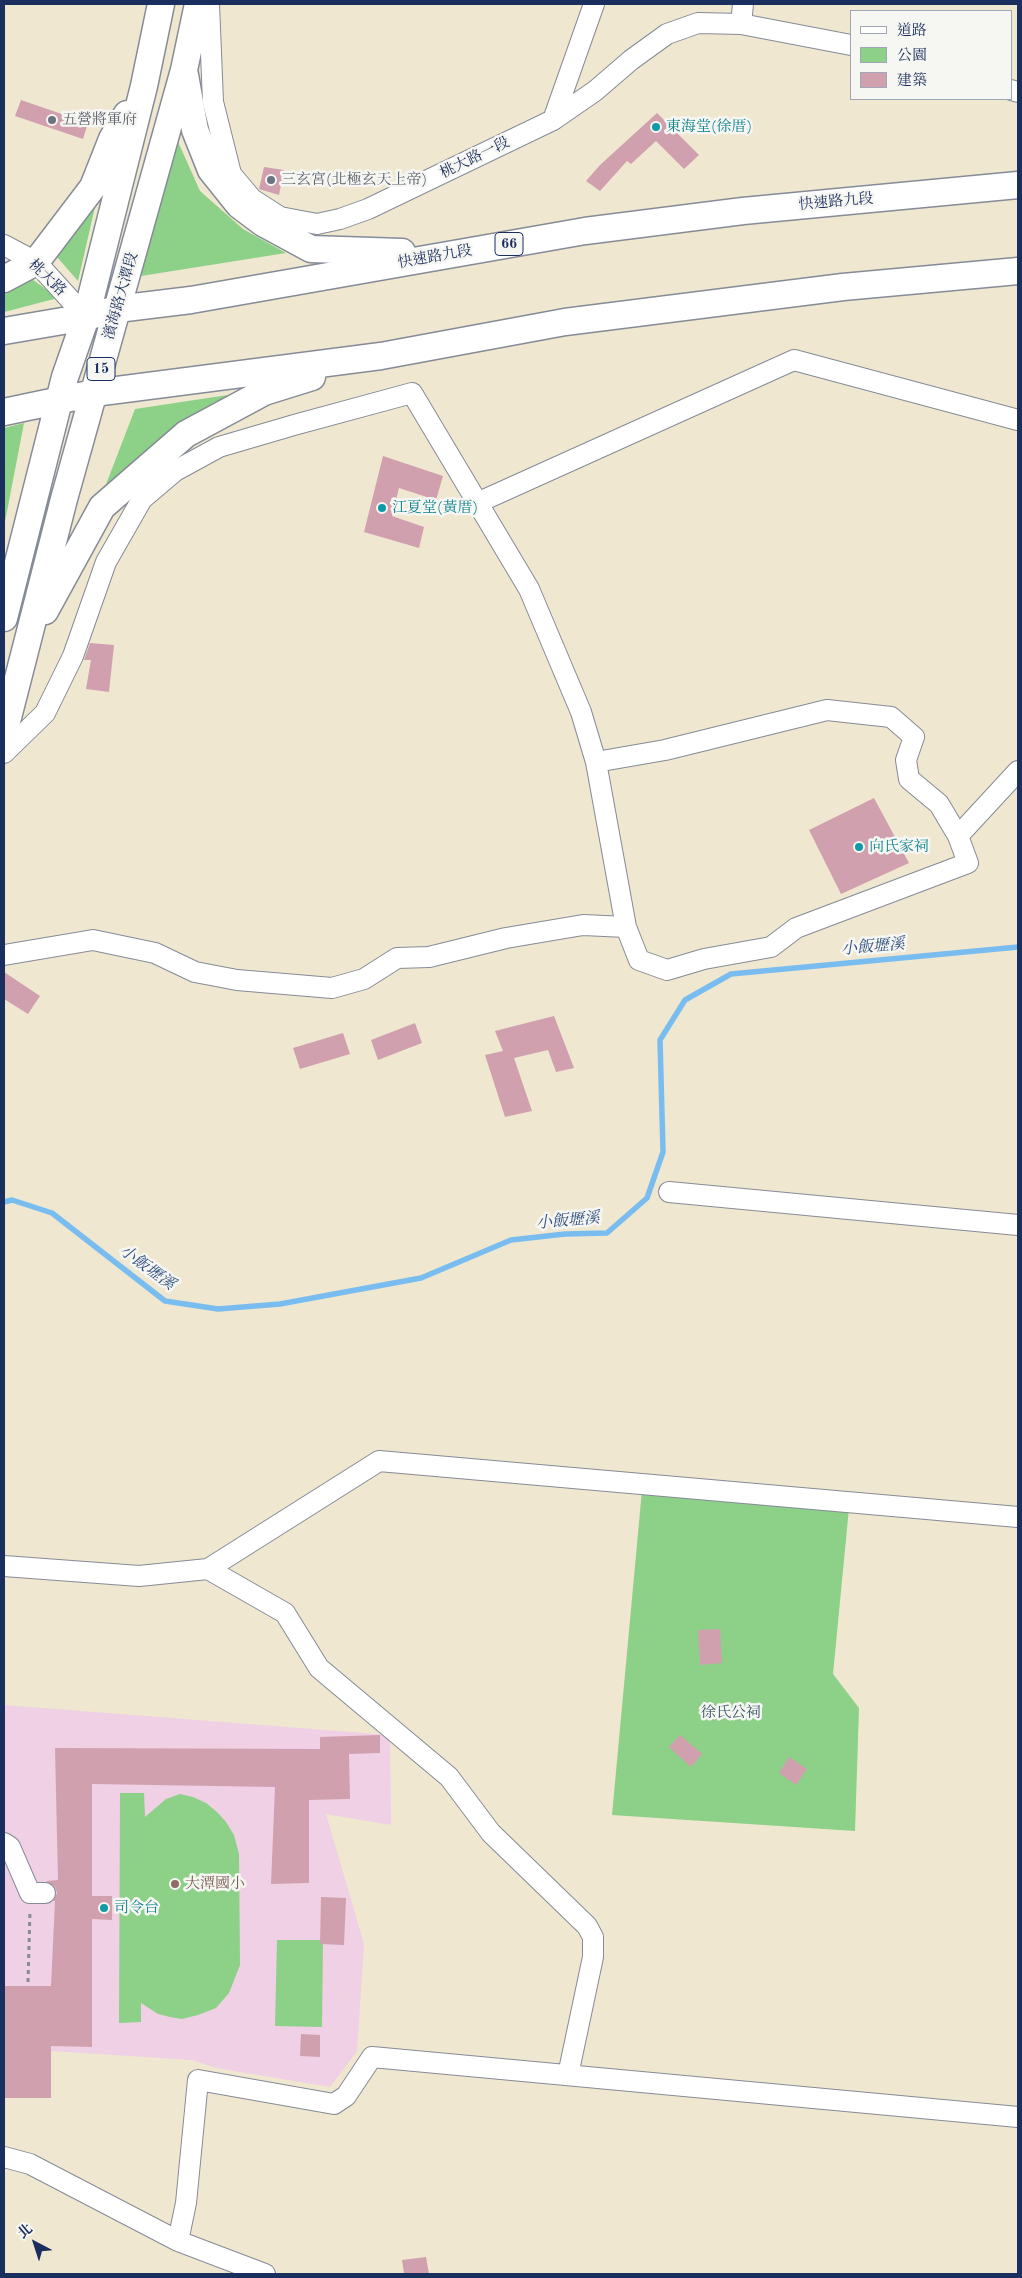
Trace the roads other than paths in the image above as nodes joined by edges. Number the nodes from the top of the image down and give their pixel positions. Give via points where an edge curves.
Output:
1 (161, 4) edge
2 (198, 4) edge
3 (209, 4) edge
4 (594, 4) edge
5 (744, 4) edge
6 (741, 24) junction
7 (850, 45) edge
8 (184, 70) junction
9 (144, 86) junction
10 (553, 120) junction
11 (1018, 185) edge
12 (4, 245) edge
13 (455, 253) junction
14 (36, 262) junction
15 (1018, 271) edge
16 (4, 279) edge
17 (117, 309) junction
18 (86, 317) junction
19 (4, 331) edge
20 (381, 356) junction
21 (94, 393) junction
22 (59, 400) junction
23 (4, 412) edge
24 (1018, 420) edge
25 (476, 504) junction
26 (4, 618) edge
27 (27, 639) junction
28 (4, 734) edge
29 (4, 753) edge
30 (596, 762) junction
31 (1018, 771) edge
32 (958, 836) junction
33 (626, 927) junction
34 (4, 955) edge
35 (669, 1192) dead end
36 (1018, 1225) edge
37 (1018, 1517) edge
38 (4, 1566) edge
39 (208, 1569) junction
40 (4, 1843) edge
41 (37, 1893) road end
42 (568, 2075) junction
43 (1018, 2116) edge
44 (4, 2157) edge
45 (178, 2241) junction
46 (265, 2274) edge

1 - 9 main road, 濱海路大潭段 / 15
2 - 8 main road, 濱海路大潭段 / 15
3 - 10 street, 桃大路一段 via 213,102 231,174 252,199 280,217 317,224 340,219 368,209
4 - 10 street
5 - 6 street
6 - 7 street, 桃大路一段
6 - 10 street, 桃大路一段 via 698,23 667,34
8 - 13 main road via 195,130 211,170 239,205 263,223 311,249
8 - 17 main road, 濱海路大潭段 / 15
9 - 14 main road via 112,139 93,187
9 - 18 main road, 濱海路大潭段 / 15
11 - 13 main road, 快速路九段 / 66 via 743,211 584,231
12 - 14 street, 桃大路
13 - 17 main road, 快速路九段 / 66 via 191,300
14 - 16 main road
14 - 18 street, 桃大路
15 - 20 main road via 843,287 565,322
17 - 18 main road, 快速路九段 / 66
17 - 21 main road, 濱海路大潭段 / 15
18 - 19 main road, 快速路九段 / 66
18 - 22 main road, 濱海路大潭段 / 15 via 74,344
20 - 21 main road
20 - 27 main road via 264,392 186,434 102,507
21 - 22 main road
21 - 27 main road, 濱海路大潭段 / 15
22 - 23 main road
22 - 26 main road, 濱海路大潭段 / 15
24 - 25 street via 794,360
25 - 29 street via 412,393 219,447 175,471 142,500 106,562 73,656 45,713
25 - 30 street via 529,589 581,712
27 - 28 main road, 濱海路大潭段 / 15
30 - 32 street via 664,750 827,710 891,717 914,737 906,760 909,779 939,804
30 - 33 street
31 - 32 street
32 - 33 street via 968,863 796,928 771,947 704,959 667,970 639,960
33 - 34 street via 583,925 506,938 429,957 397,958 364,979 332,988 236,980 195,972 155,953 93,940
35 - 36 street
37 - 39 street via 379,1461
38 - 39 street via 139,1576
39 - 42 street via 285,1613 319,1668 449,1777 491,1833 587,1926 593,1937 593,1957
40 - 41 street via 10,1847
42 - 43 street
42 - 45 street via 372,2057 346,2096 334,2104 198,2080 186,2203
44 - 45 street via 30,2164
45 - 46 street

